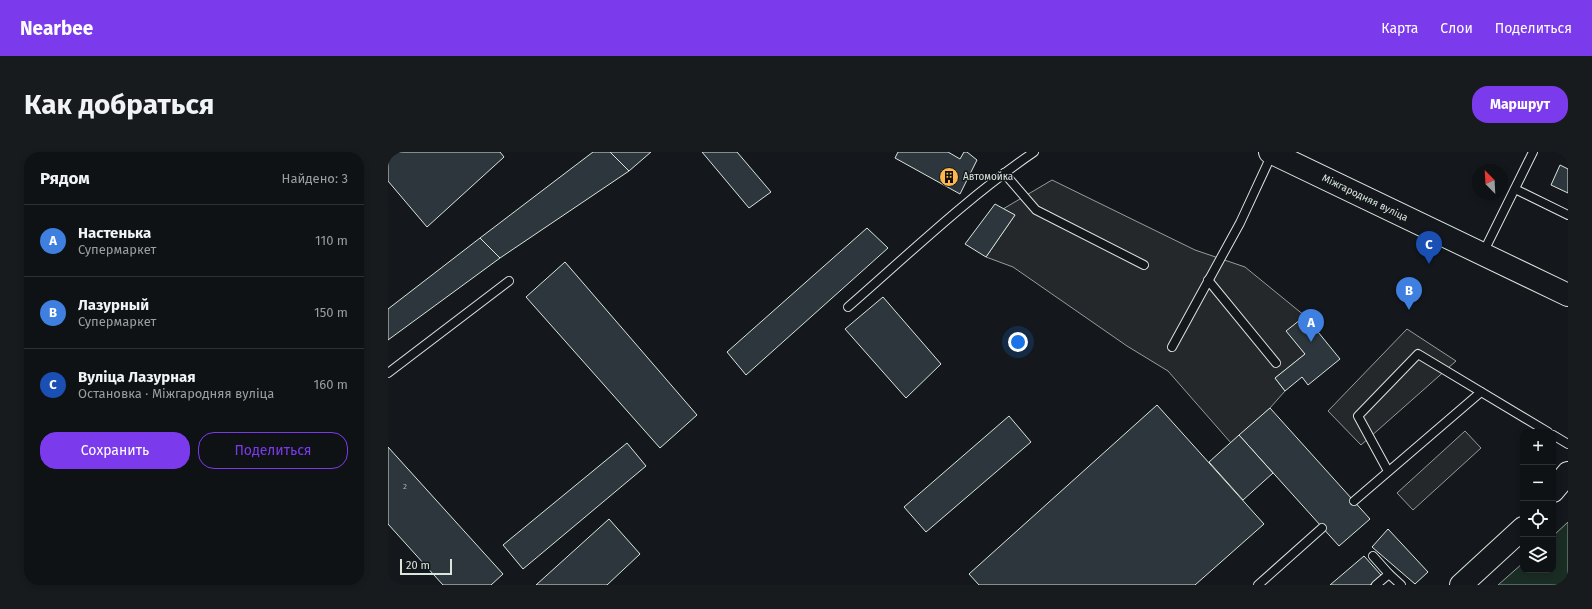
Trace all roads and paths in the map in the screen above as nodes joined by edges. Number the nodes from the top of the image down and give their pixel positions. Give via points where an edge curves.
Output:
1 (1034, 152) edge
2 (1533, 152) edge
3 (1271, 153) edge
4 (1004, 173) junction
5 (1515, 188) junction
6 (1568, 215) edge
7 (1482, 254) junction
8 (1144, 265) dead end
9 (1208, 280) junction
10 (509, 281) dead end
11 (1568, 295) edge
12 (848, 307) dead end
13 (1172, 347) dead end
14 (1276, 363) dead end
15 (388, 373) edge
16 (1481, 392) junction
17 (1543, 429) edge
18 (1556, 437) edge
19 (1568, 444) edge
20 (1388, 471) junction
21 (1568, 473) edge
22 (1556, 487) edge
23 (1354, 501) dead end
24 (1322, 528) dead end
25 (1520, 531) edge
26 (1373, 556) dead end
27 (1389, 574) junction
28 (1258, 585) edge
29 (1376, 585) edge
30 (1401, 585) edge
31 (1461, 585) edge

1 - 4 lane
2 - 5 lane
3 - 7 main road, Міжгародняя вуліца
3 - 9 lane via 1240,223
4 - 8 lane via 1036,210
4 - 12 lane
5 - 6 lane
5 - 7 lane
7 - 11 main road, Міжгародняя вуліца
9 - 13 lane
9 - 14 lane
10 - 15 lane
16 - 17 lane
16 - 20 lane
16 - 20 lane via 1418,354 1358,416
18 - 19 lane
20 - 23 lane
21 - 22 main road
24 - 28 lane
25 - 31 main road
26 - 27 lane
27 - 29 lane
27 - 30 lane

